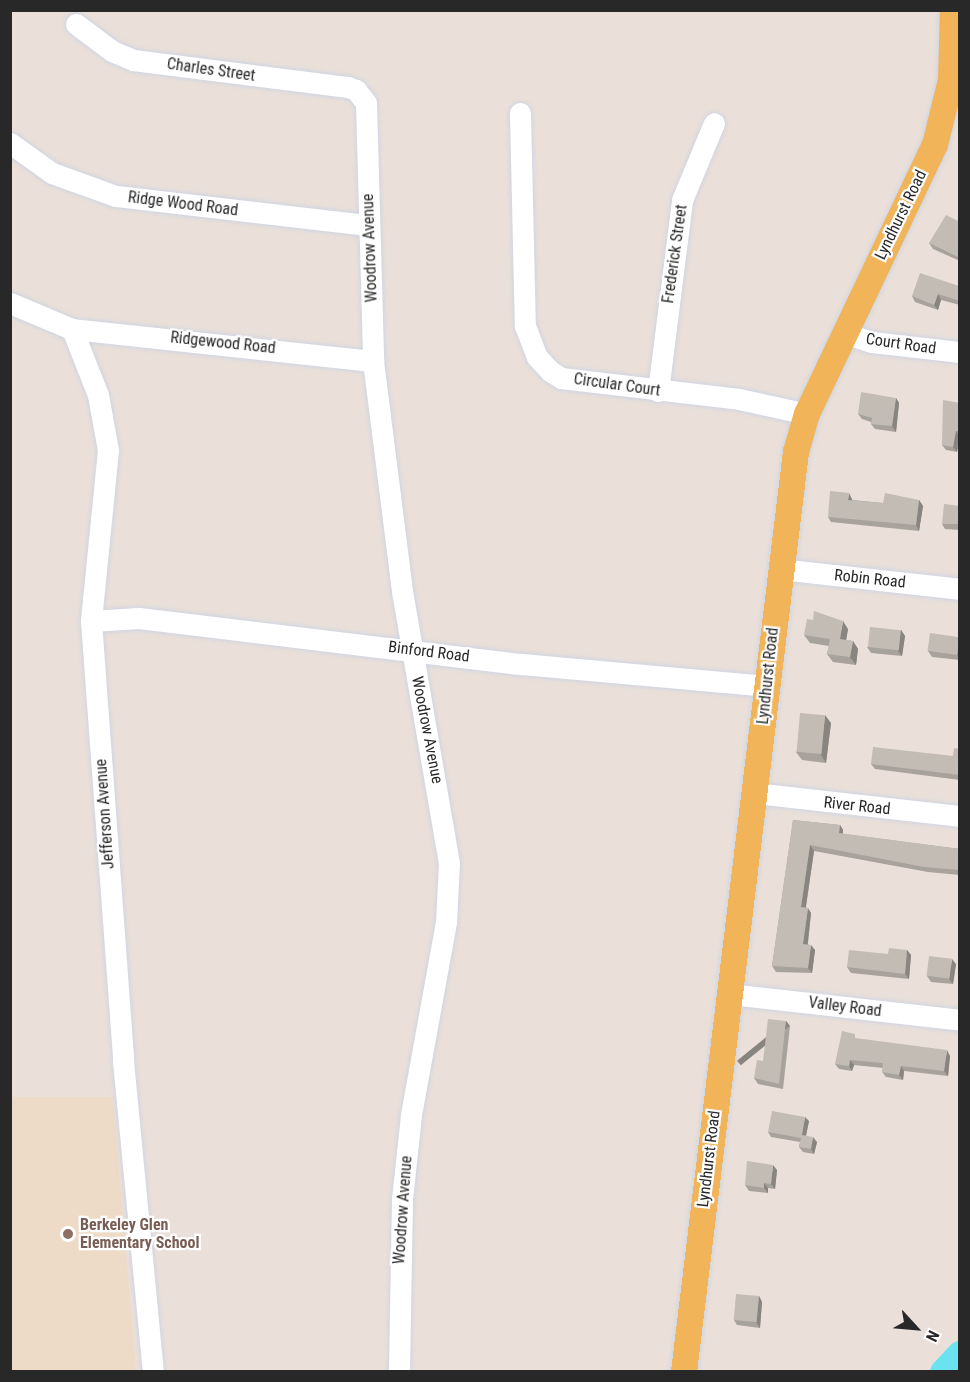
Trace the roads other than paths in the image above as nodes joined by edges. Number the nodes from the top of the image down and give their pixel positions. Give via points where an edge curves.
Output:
1 (954, 10) edge
2 (76, 24) dead end
3 (956, 47) edge
4 (356, 90) joint
5 (520, 112) dead end
6 (714, 123) dead end
7 (10, 143) edge
8 (368, 225) junction
9 (10, 303) edge
10 (72, 329) junction
11 (844, 333) junction
12 (960, 352) edge
13 (373, 361) junction
14 (658, 391) junction
15 (807, 414) junction
16 (780, 569) junction
17 (960, 589) edge
18 (91, 621) junction
19 (412, 650) junction
20 (768, 686) junction
21 (755, 793) junction
22 (960, 816) edge
23 (730, 994) junction
24 (960, 1020) edge
25 (153, 1371) edge
26 (399, 1371) edge
27 (684, 1371) edge

1 - 3 main road, Lyndhurst Road
2 - 4 street, Charles Street via 112,51 133,60
3 - 11 main road, Lyndhurst Road via 935,145
4 - 8 street, Woodrow Avenue via 366,103
5 - 14 street, Circular Court via 529,342 537,357 561,378
6 - 14 street, Frederick Street via 682,200
7 - 8 street, Ridge Wood Road via 52,173 116,196
8 - 13 street, Woodrow Avenue
9 - 10 street
10 - 13 street, Ridgewood Road
10 - 18 street, Jefferson Avenue via 98,395 108,450
11 - 12 street, Court Road via 872,342
11 - 15 main road, Lyndhurst Road
13 - 19 street, Woodrow Avenue
14 - 15 street, Circular Court via 750,401
15 - 16 main road, Lyndhurst Road via 796,452
16 - 17 street, Robin Road
16 - 20 main road, Lyndhurst Road
18 - 19 street, Binford Road via 139,618
18 - 25 street, Jefferson Avenue via 123,1061
19 - 20 street, Binford Road
19 - 26 street, Woodrow Avenue via 443,807 449,862 446,922 411,1115 402,1199
20 - 21 main road, Lyndhurst Road
21 - 22 street, River Road
21 - 23 main road, Lyndhurst Road
23 - 24 street, Valley Road
23 - 27 main road, Lyndhurst Road

